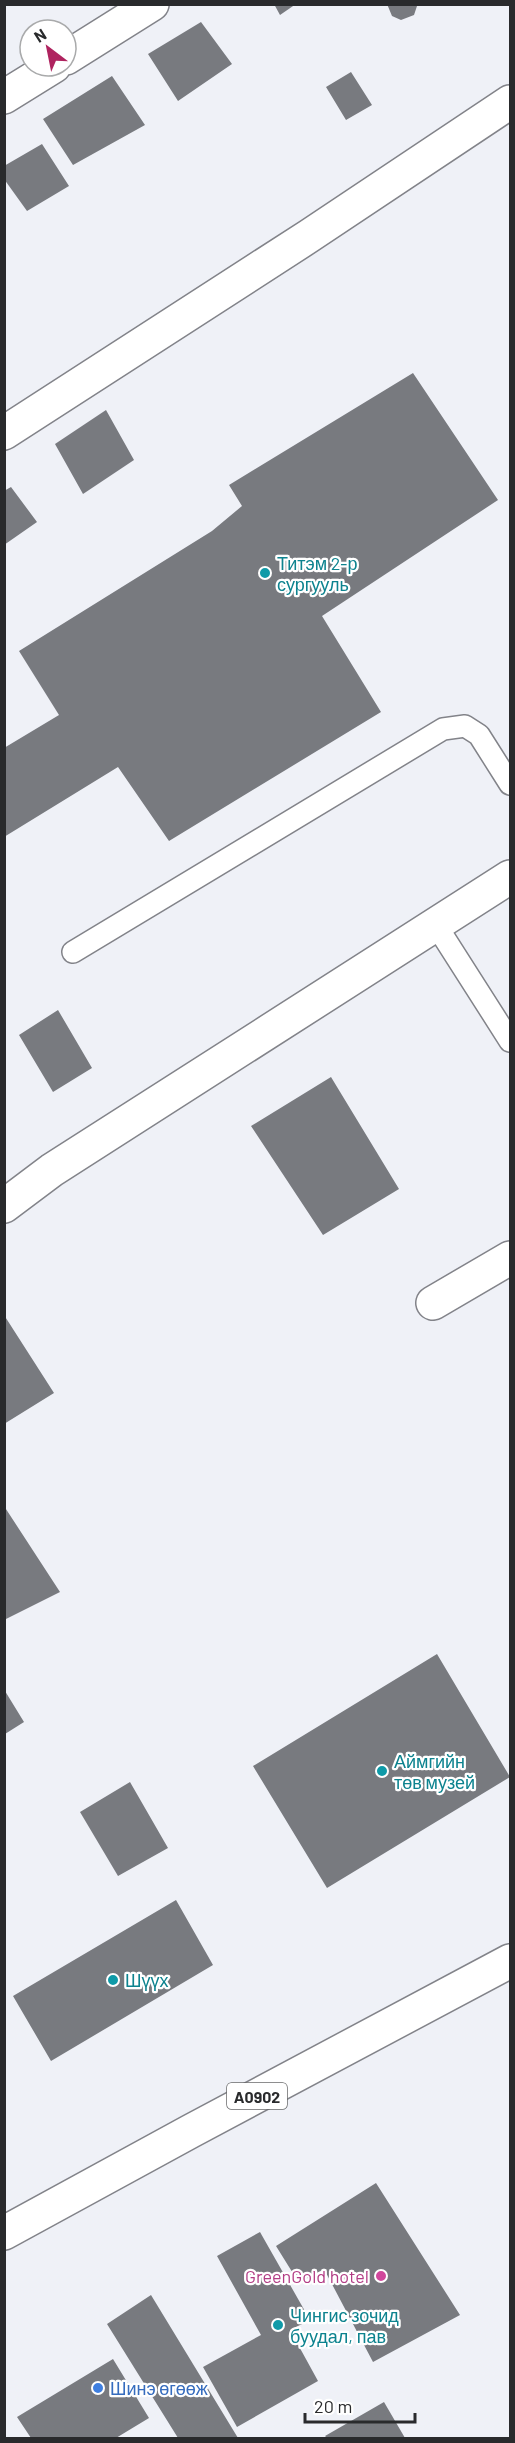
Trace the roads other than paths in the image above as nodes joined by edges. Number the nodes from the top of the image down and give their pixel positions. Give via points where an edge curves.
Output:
1 (152, 4) edge
2 (78, 50) edge
3 (35, 78) edge
4 (4, 97) edge
5 (510, 102) edge
6 (4, 433) edge
7 (510, 784) edge
8 (510, 877) edge
9 (435, 925) junction
10 (73, 952) dead end
11 (510, 1041) edge
12 (4, 1206) edge
13 (510, 1258) edge
14 (433, 1304) dead end
15 (510, 1961) edge
16 (4, 2233) edge

1 - 2 main road
3 - 4 main road
5 - 6 main road
7 - 10 lane via 479,735 465,726 443,729
8 - 9 main road
9 - 11 lane
9 - 12 main road via 52,1170
13 - 14 main road
15 - 16 main road, A0902

